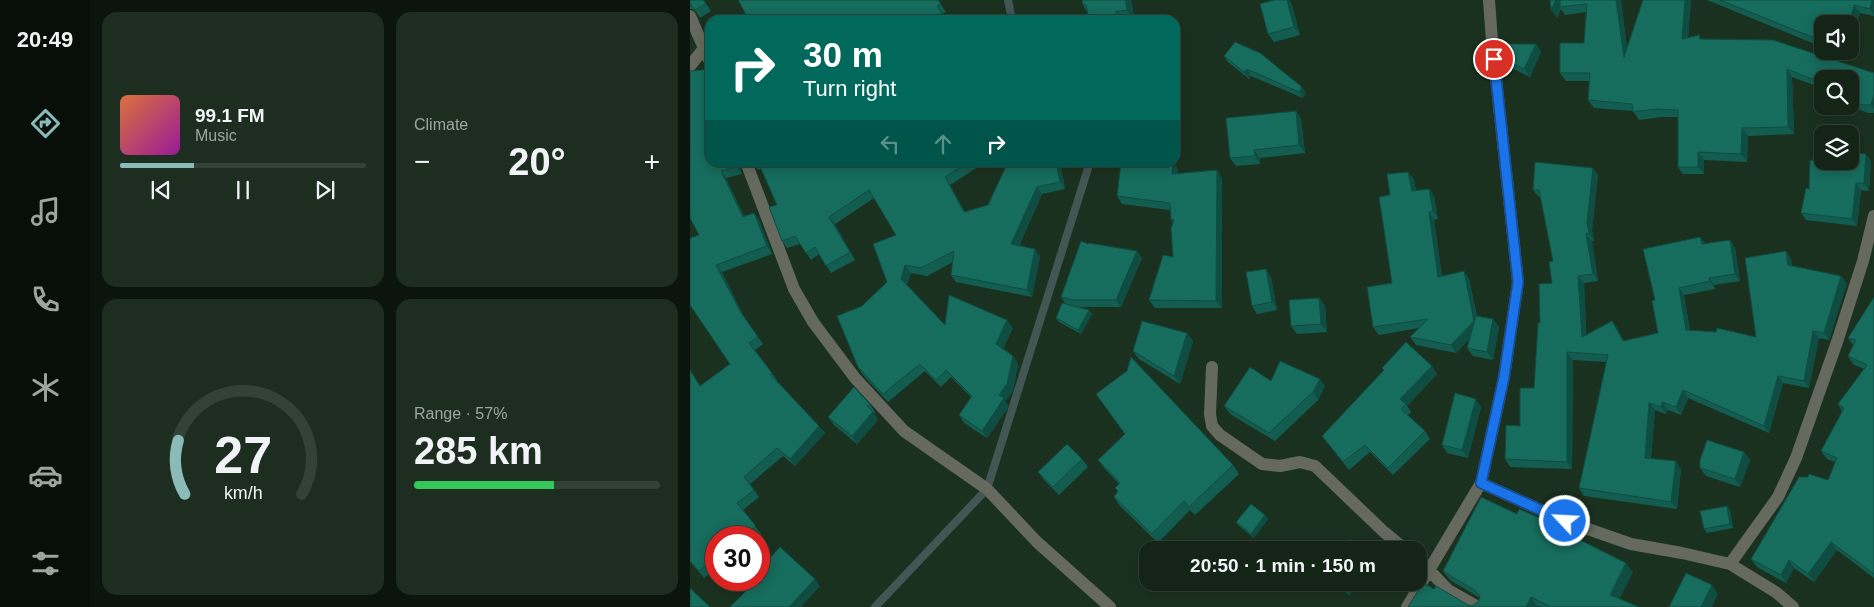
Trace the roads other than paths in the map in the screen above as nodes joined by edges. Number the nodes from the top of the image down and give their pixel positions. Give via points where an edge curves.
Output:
1 (1489, 0) edge
2 (690, 16) edge
3 (705, 47) joint
4 (690, 66) edge
5 (748, 167) edge
6 (1874, 216) edge
7 (1212, 367) dead end
8 (1481, 483) junction
9 (1395, 541) edge
10 (1730, 564) junction
11 (1428, 568) junction
12 (1110, 607) edge
13 (1406, 607) edge
14 (1478, 607) edge
15 (1793, 607) edge

1 - 8 street via 1518,282 1504,377
2 - 3 street
3 - 4 street
5 - 12 street via 794,289 813,322 855,378 904,431 987,489 1037,542
6 - 10 street via 1837,342 1796,458 1778,497
7 - 9 street via 1210,414 1212,426 1220,434 1262,464 1280,466 1300,462 1315,466
8 - 10 street via 1565,521 1631,544
8 - 11 street
10 - 15 street via 1777,593
11 - 13 street
11 - 14 street via 1448,590

